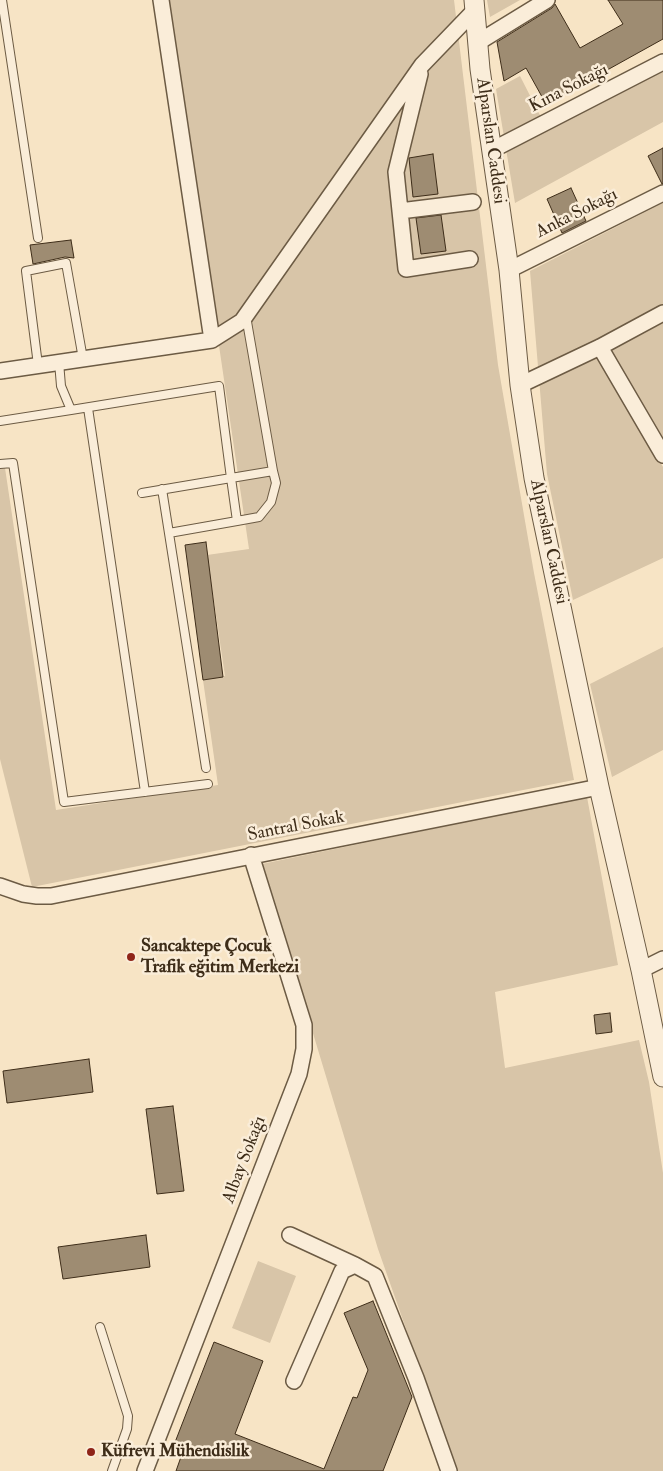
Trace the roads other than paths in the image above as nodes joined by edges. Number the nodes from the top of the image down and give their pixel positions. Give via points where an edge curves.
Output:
1 (2, 0) edge
2 (161, 0) edge
3 (547, 0) edge
4 (474, 5) edge
5 (478, 43) junction
6 (663, 62) edge
7 (422, 65) junction
8 (492, 150) junction
9 (663, 193) edge
10 (473, 202) dead end
11 (400, 211) junction
12 (38, 238) dead end
13 (470, 259) dead end
14 (509, 270) junction
15 (663, 313) edge
16 (246, 315) junction
17 (212, 340) junction
18 (600, 347) junction
19 (82, 359) junction
20 (59, 362) junction
21 (38, 365) junction
22 (0, 371) edge
23 (520, 385) junction
24 (88, 408) junction
25 (71, 410) junction
26 (0, 421) edge
27 (661, 449) edge
28 (0, 464) edge
29 (273, 471) junction
30 (231, 478) junction
31 (162, 490) junction
32 (142, 492) dead end
33 (237, 521) junction
34 (168, 533) junction
35 (206, 768) dead end
36 (208, 784) dead end
37 (599, 787) junction
38 (144, 792) junction
39 (251, 855) junction
40 (0, 886) edge
41 (663, 960) edge
42 (642, 970) junction
43 (663, 1077) edge
44 (290, 1235) dead end
45 (355, 1265) junction
46 (100, 1327) dead end
47 (294, 1381) dead end
48 (445, 1467) edge
49 (112, 1471) edge
50 (145, 1471) edge

1 - 12 lane
2 - 17 street
3 - 5 street
4 - 5 street, Alparslan Caddesi
4 - 7 street
5 - 8 street, Alparslan Caddesi
6 - 8 street, Kına Sokağı
7 - 11 street via 396,172
7 - 16 street
8 - 14 street, Alparslan Caddesi
9 - 14 street, Anka Sokağı
10 - 11 street
11 - 13 street via 406,269
14 - 23 street, Alparslan Caddesi
15 - 18 street
16 - 17 street
16 - 29 lane
17 - 19 street
18 - 23 street
18 - 27 street
19 - 20 street
19 - 21 lane via 66,263 26,271
20 - 21 street
20 - 25 lane via 60,386
21 - 22 street
23 - 37 street, Alparslan Caddesi via 534,478
24 - 25 lane
24 - 30 lane via 219,386
24 - 38 lane
25 - 26 lane
28 - 38 lane via 13,463 64,802
29 - 30 lane
29 - 33 lane via 276,483 270,502 259,517
30 - 31 lane
30 - 33 lane
31 - 32 lane
31 - 34 lane
33 - 34 lane
34 - 35 lane
36 - 38 lane
37 - 39 street, Santral Sokak
37 - 42 street, Alparslan Caddesi
39 - 40 street, Santral Sokak via 51,896 23,894
39 - 50 street, Albay Sokağı via 304,1025 304,1049 299,1074
41 - 42 street
42 - 43 street, Alparslan Caddesi
44 - 45 street
45 - 47 street via 342,1272
45 - 48 street via 375,1276 416,1378
46 - 49 lane via 128,1416 127,1429

